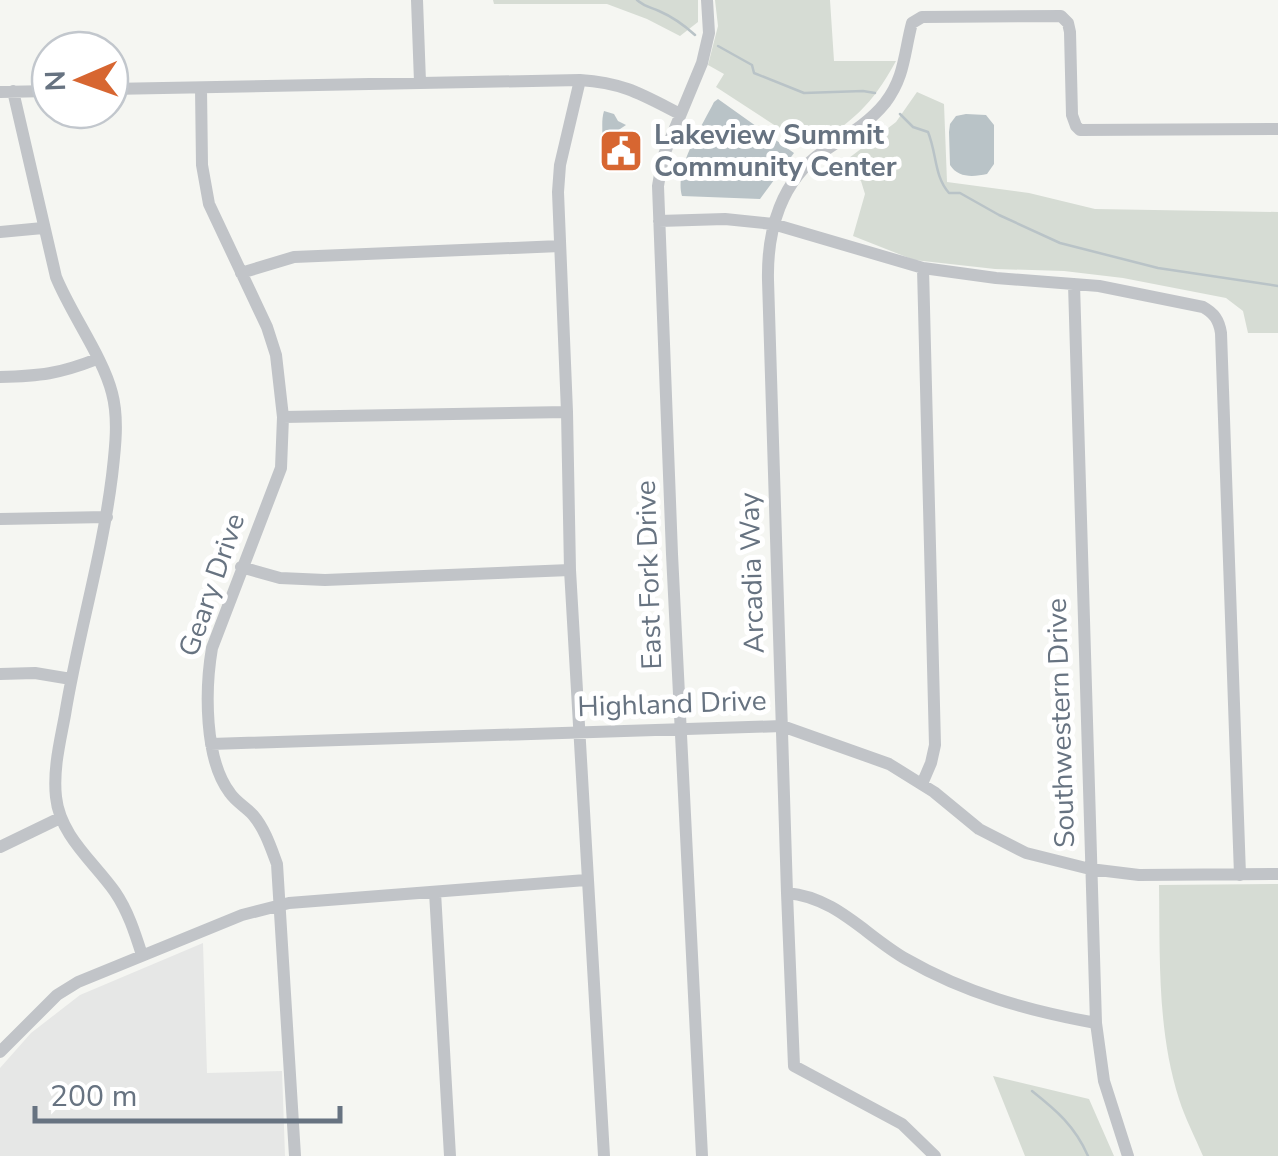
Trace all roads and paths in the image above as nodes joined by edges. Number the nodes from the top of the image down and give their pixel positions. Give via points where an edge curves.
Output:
1 (418, 0) edge
2 (707, 0) edge
3 (580, 80) junction
4 (420, 82) junction
5 (201, 88) junction
6 (130, 89) edge
7 (6, 91) edge
8 (680, 114) junction
9 (1278, 129) edge
10 (659, 221) junction
11 (773, 224) junction
12 (43, 228) junction
13 (0, 232) edge
14 (560, 246) junction
15 (922, 268) junction
16 (241, 272) junction
17 (1074, 284) junction
18 (97, 359) junction
19 (0, 377) edge
20 (567, 412) junction
21 (284, 418) junction
22 (107, 517) junction
23 (0, 519) edge
24 (241, 568) junction
25 (570, 570) junction
26 (0, 674) edge
27 (71, 679) junction
28 (782, 726) junction
29 (681, 729) junction
30 (578, 732) junction
31 (211, 744) junction
32 (922, 784) junction
33 (60, 818) junction
34 (0, 846) edge
35 (1090, 869) junction
36 (1278, 874) edge
37 (1240, 875) junction
38 (586, 880) junction
39 (435, 892) junction
40 (787, 893) junction
41 (281, 903) junction
42 (142, 955) junction
43 (1096, 1023) junction
44 (0, 1052) edge
45 (295, 1156) edge
46 (450, 1156) edge
47 (604, 1156) edge
48 (702, 1156) edge
49 (936, 1156) edge
50 (1128, 1156) edge

1 - 4 street
2 - 8 street, East Fork Drive via 702,64
3 - 4 street
3 - 8 street via 628,88
3 - 14 street via 560,166
4 - 5 street
5 - 6 street
5 - 16 street, Geary Drive via 209,204
7 - 12 street
8 - 10 street, East Fork Drive via 663,157
9 - 11 street, Arcadia Way via 1086,132 1072,115 1064,19 929,16 912,23 903,68 885,103 805,167
10 - 11 street
10 - 29 street, East Fork Drive
11 - 15 street
11 - 28 street, Arcadia Way via 768,256
12 - 13 street
12 - 18 street via 56,278
14 - 16 street via 294,256
14 - 20 street
15 - 17 street
15 - 32 street via 935,745
16 - 21 street, Geary Drive via 276,354
17 - 35 street, Southwestern Drive
17 - 37 street via 1203,307 1220,324
18 - 19 street via 42,376
18 - 22 street via 112,394 116,443
20 - 21 street
20 - 25 street
21 - 24 street, Geary Drive via 281,468
22 - 23 street
22 - 27 street
24 - 25 street via 325,580
24 - 31 street, Geary Drive via 208,671
25 - 30 street
26 - 27 street
27 - 33 street via 54,775
28 - 29 street, Highland Drive
28 - 32 street, Highland Drive via 889,764
28 - 40 street, Arcadia Way
29 - 30 street, Highland Drive
29 - 48 street, East Fork Drive
30 - 31 street, Highland Drive
30 - 38 street
31 - 41 street, Geary Drive via 231,794 267,838
32 - 35 street, Highland Drive via 979,829 1026,852
33 - 34 street
33 - 42 street via 116,894
35 - 37 street, Highland Drive
35 - 43 street, Southwestern Drive
36 - 37 street, Highland Drive
38 - 39 street
38 - 47 street
39 - 41 street
39 - 46 street
40 - 43 street via 830,906 905,959 977,993
40 - 49 street, Arcadia Way via 794,1066 902,1124
41 - 42 street
41 - 45 street, Geary Drive
42 - 44 street via 58,995
43 - 50 street, Southwestern Drive via 1104,1081

